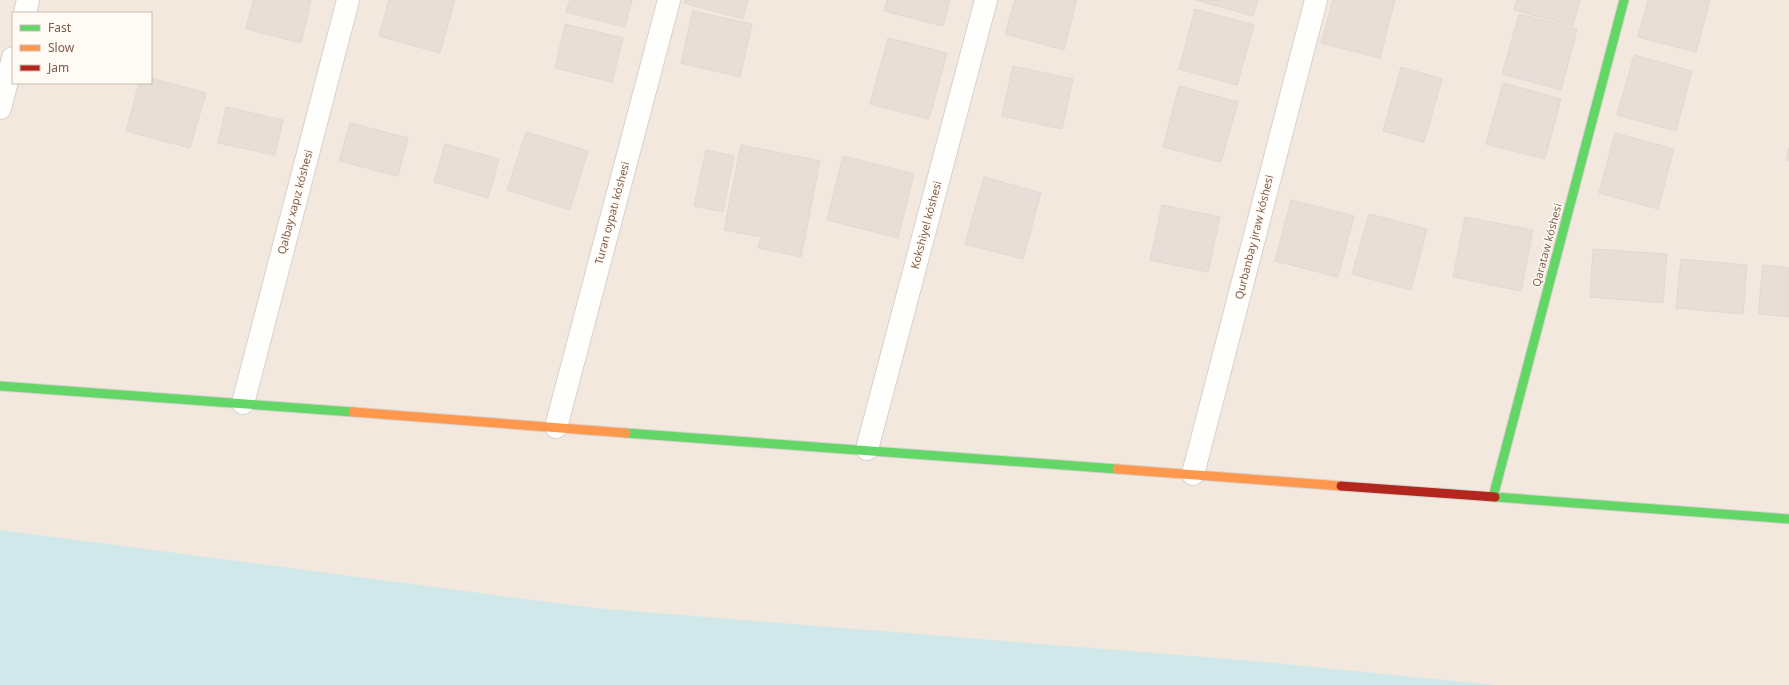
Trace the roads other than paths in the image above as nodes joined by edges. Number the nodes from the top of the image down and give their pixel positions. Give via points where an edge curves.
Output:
1 (28, 0) edge
2 (348, 0) edge
3 (668, 0) edge
4 (986, 0) edge
5 (1316, 0) edge
6 (1624, 0) edge
7 (25, 12) edge
8 (12, 62) edge
9 (0, 108) edge
10 (0, 386) edge
11 (242, 404) junction
12 (556, 427) junction
13 (867, 449) junction
14 (1193, 474) junction
15 (1493, 497) junction
16 (1789, 519) edge

1 - 7 street
2 - 11 street, Qalbay xapız kóshesi
3 - 12 street, Turan oypatı kóshesi
4 - 13 street, Kokshiyel kóshesi
5 - 14 street, Qurbanbay jıraw kóshesi
6 - 15 street, Qarataw kóshesi
8 - 9 street
10 - 11 street
11 - 12 street
12 - 13 street
13 - 14 street
14 - 15 street
15 - 16 street

